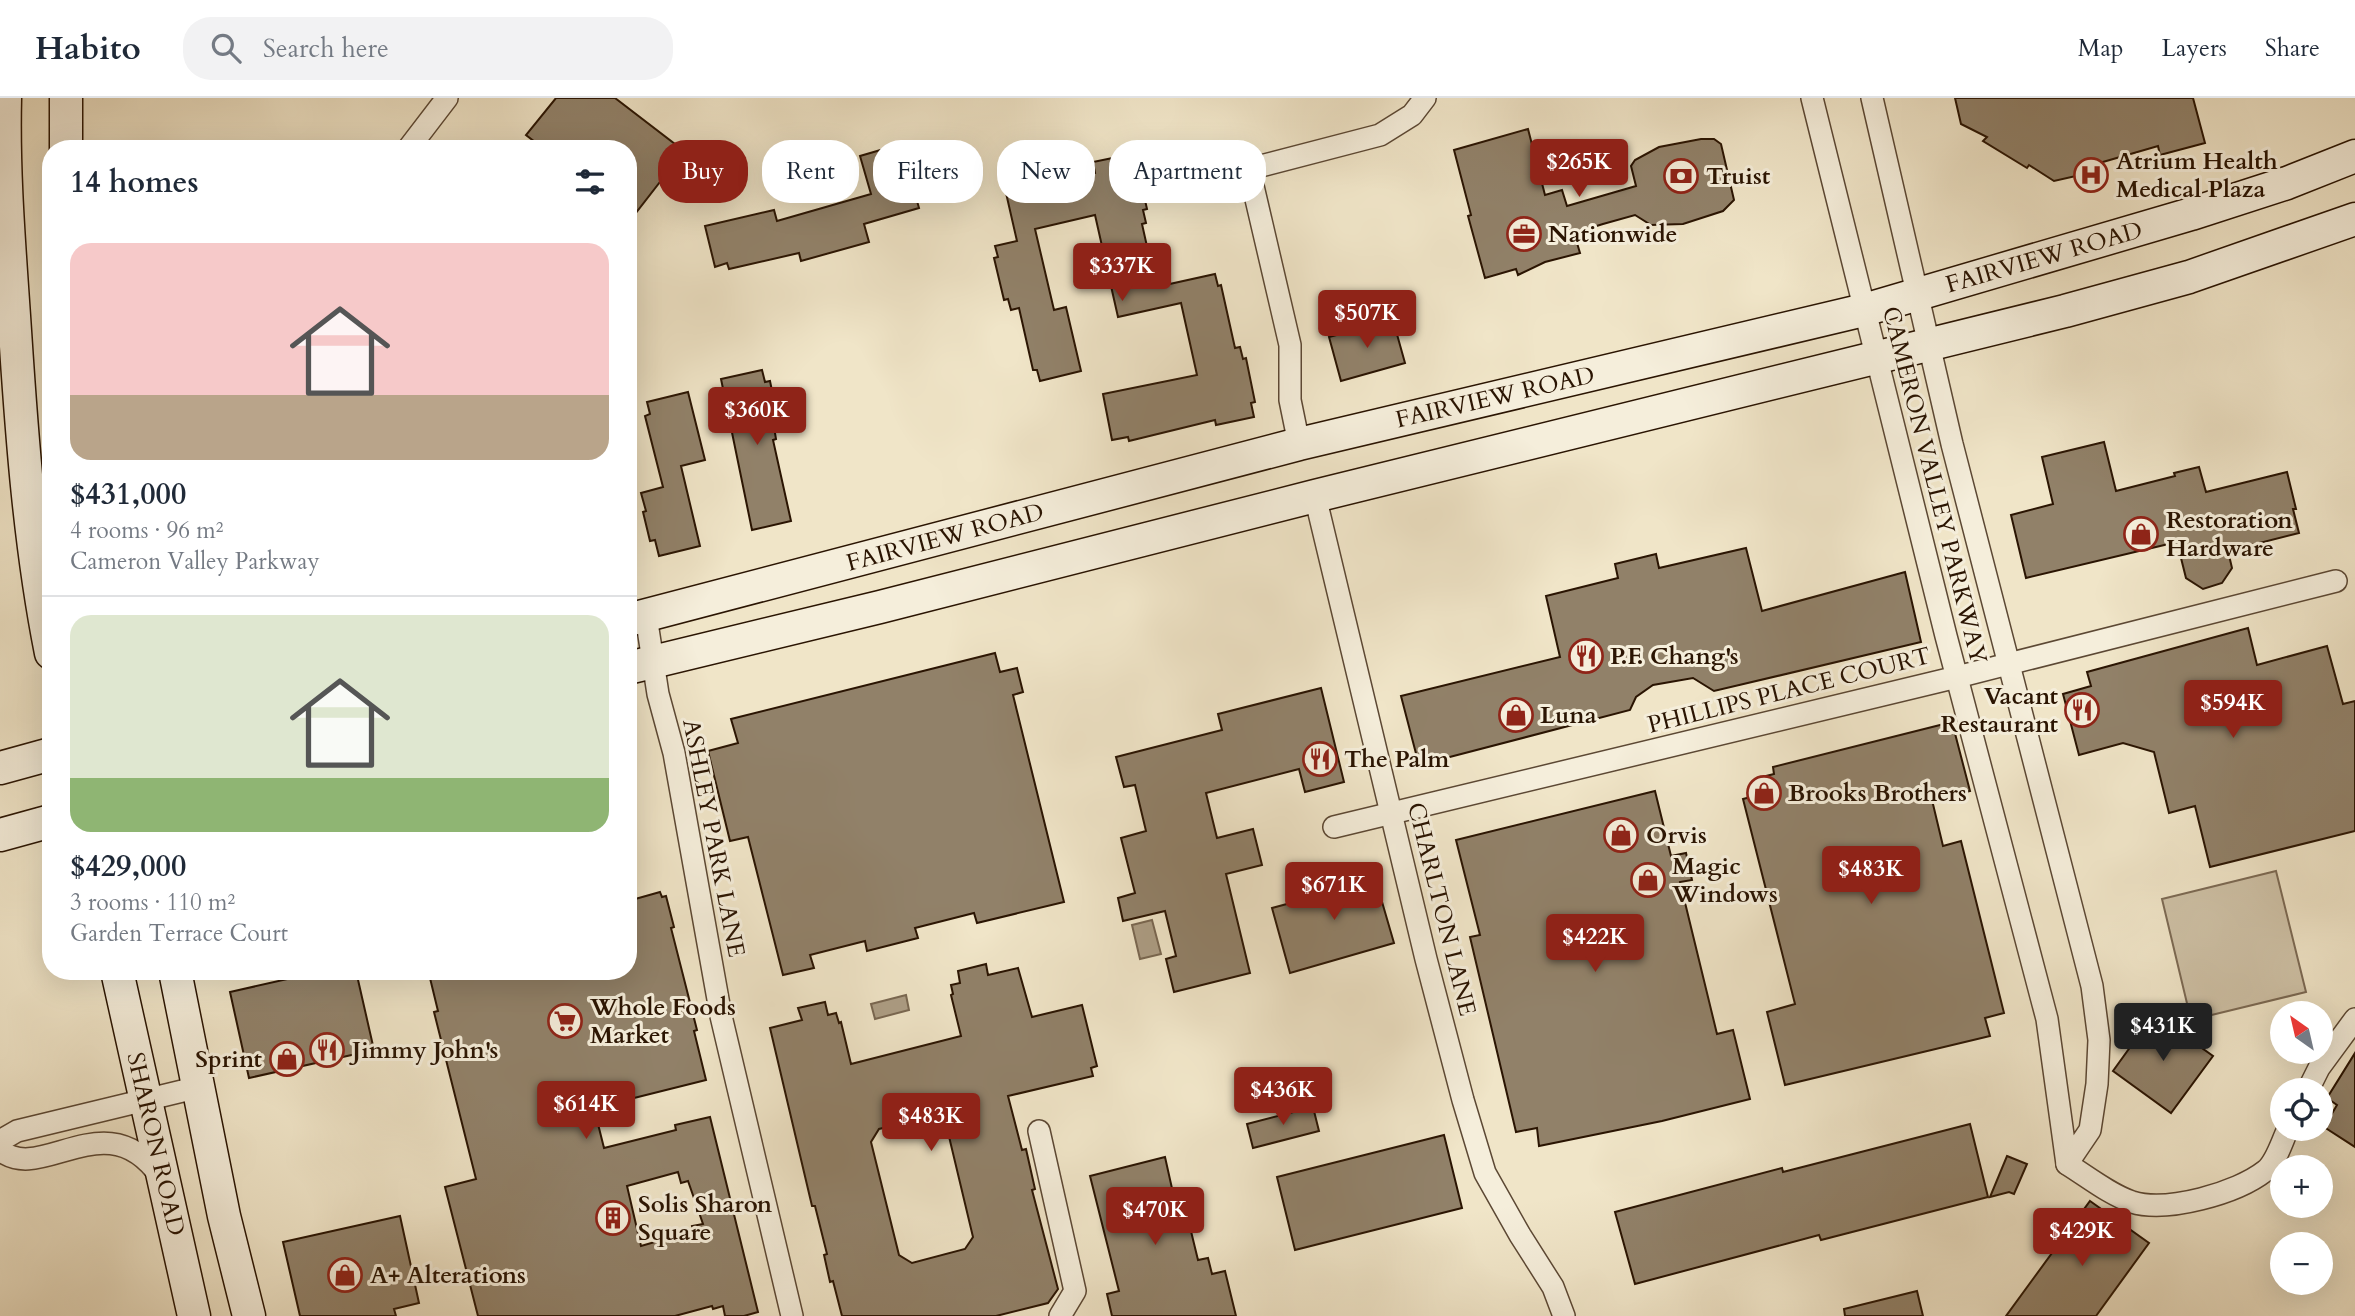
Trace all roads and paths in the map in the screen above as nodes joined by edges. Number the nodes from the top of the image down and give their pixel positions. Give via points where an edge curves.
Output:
1 (5, 98) edge
2 (66, 98) edge
3 (447, 98) edge
4 (1425, 98) edge
5 (1812, 98) edge
6 (1872, 98) edge
7 (66, 140) edge
8 (415, 140) edge
9 (2355, 156) edge
10 (2355, 219) edge
11 (1918, 294) junction
12 (1864, 310) junction
13 (1929, 345) junction
14 (1877, 358) junction
15 (1299, 444) junction
16 (1315, 496) junction
17 (2336, 581) dead end
18 (42, 600) edge
19 (637, 618) edge
20 (2007, 664) junction
21 (641, 665) edge
22 (1957, 677) junction
23 (42, 756) edge
24 (0, 768) edge
25 (1391, 813) junction
26 (42, 823) edge
27 (1334, 827) dead end
28 (0, 835) edge
29 (119, 980) edge
30 (177, 980) edge
31 (2355, 1019) edge
32 (2314, 1078) edge
33 (199, 1087) junction
34 (146, 1099) junction
35 (1040, 1131) dead end
36 (0, 1141) edge
37 (2282, 1141) edge
38 (0, 1150) edge
39 (2067, 1164) junction
40 (163, 1180) junction
41 (194, 1316) edge
42 (249, 1316) edge
43 (792, 1316) edge
44 (1060, 1316) edge
45 (1564, 1316) edge

1 - 18 main road via 10,269
2 - 7 main road
3 - 8 street
4 - 15 street via 1412,115 1380,135 1249,169 1290,345 1290,400
5 - 12 street, CAMERON VALLEY PARKWAY
6 - 11 street, CAMERON VALLEY PARKWAY
9 - 11 main road, FAIRVIEW ROAD via 2203,210
10 - 13 main road, FAIRVIEW ROAD via 2189,277
11 - 12 main road, FAIRVIEW ROAD
11 - 13 street, CAMERON VALLEY PARKWAY
12 - 14 street, CAMERON VALLEY PARKWAY
12 - 15 main road, FAIRVIEW ROAD
13 - 14 main road, FAIRVIEW ROAD
13 - 20 street, CAMERON VALLEY PARKWAY
14 - 16 main road, FAIRVIEW ROAD
14 - 22 street, CAMERON VALLEY PARKWAY
15 - 19 main road, FAIRVIEW ROAD
16 - 21 main road, FAIRVIEW ROAD
16 - 25 street, CHARLTON LANE
17 - 20 street, PHILLIPS PLACE COURT
19 - 21 street, ASHLEY PARK LANE
20 - 22 street, PHILLIPS PLACE COURT
20 - 39 street, CAMERON VALLEY PARKWAY via 2092,986 2099,1040 2090,1130
21 - 43 street, ASHLEY PARK LANE via 658,694 678,773 721,1016
22 - 25 street, PHILLIPS PLACE COURT
22 - 39 street, CAMERON VALLEY PARKWAY via 2047,1019
23 - 24 main road
25 - 27 street, PHILLIPS PLACE COURT
25 - 45 street, CHARLTON LANE via 1485,1173 1553,1287
26 - 28 main road
29 - 34 main road, SHARON ROAD
30 - 33 main road, SHARON ROAD
31 - 32 street
33 - 34 street
33 - 42 main road, SHARON ROAD
34 - 36 street via 17,1131
34 - 40 main road, SHARON ROAD
35 - 44 street via 1075,1291
37 - 39 street via 2268,1169 2248,1182 2163,1206 2134,1203
38 - 40 street via 27,1158 112,1143 146,1158
40 - 41 main road, SHARON ROAD

